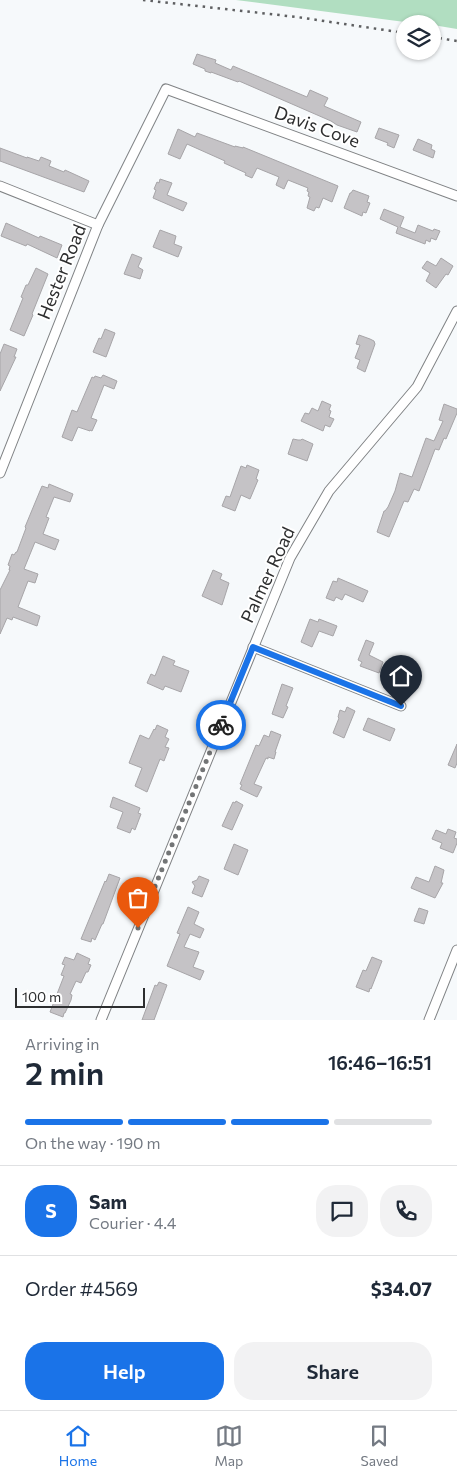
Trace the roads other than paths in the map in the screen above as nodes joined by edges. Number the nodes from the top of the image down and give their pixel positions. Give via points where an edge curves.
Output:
1 (166, 88) joint
2 (0, 186) edge
3 (457, 196) edge
4 (98, 225) junction
5 (457, 311) edge
6 (0, 473) edge
7 (253, 647) junction
8 (401, 706) dead end
9 (457, 950) edge
10 (101, 1020) edge
11 (428, 1020) edge

1 - 3 street, Davis Cove
1 - 4 street, Hester Road
2 - 4 street
4 - 6 street, Hester Road
5 - 7 street, Palmer Road via 416,387 329,491 290,558
7 - 8 street
7 - 10 street, Palmer Road
9 - 11 street

